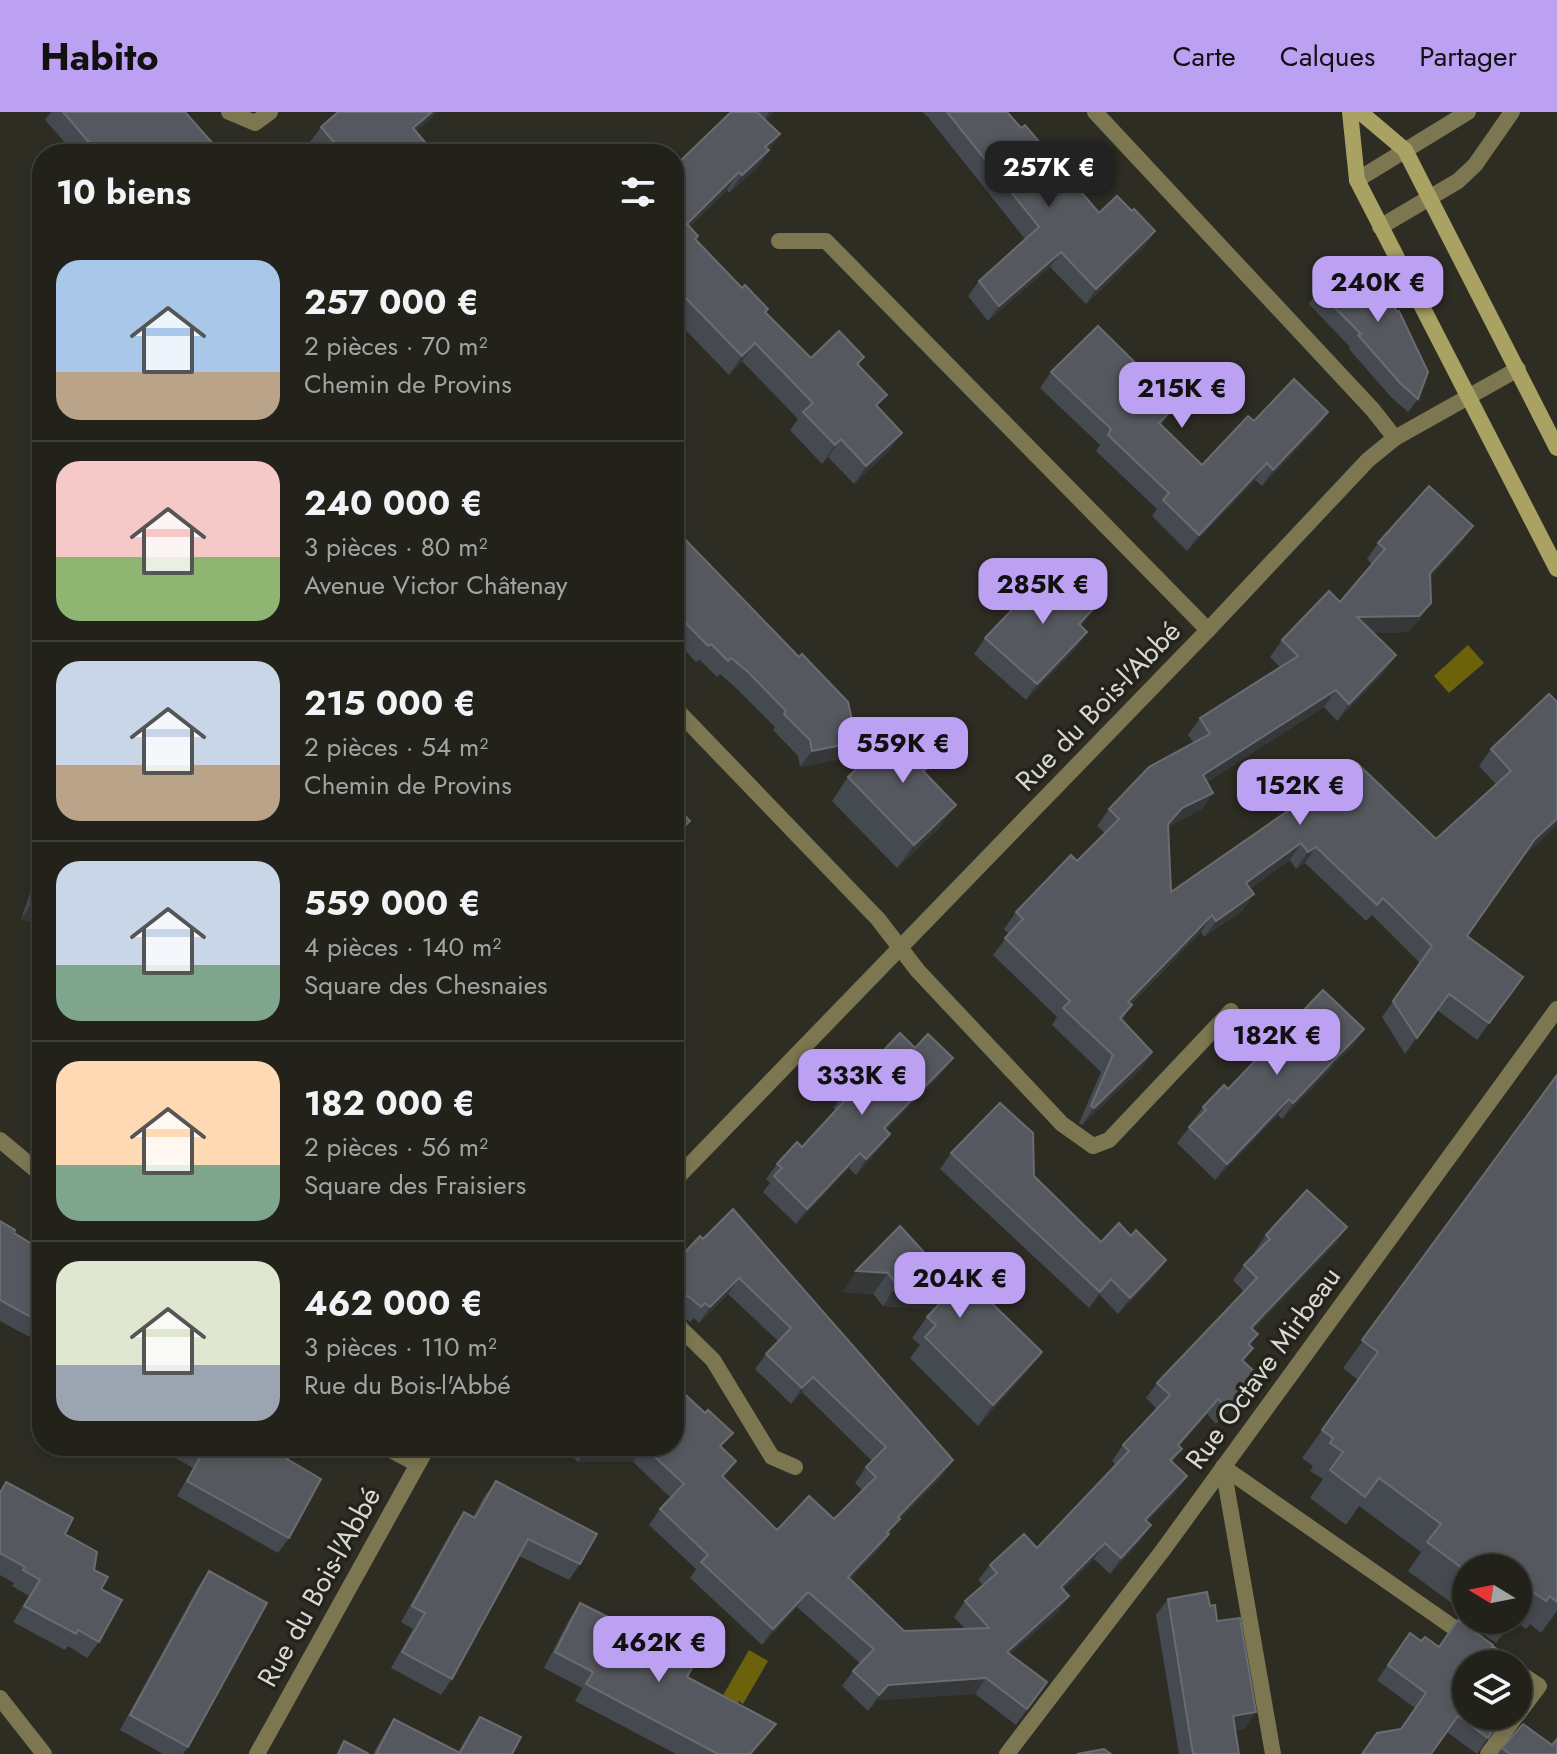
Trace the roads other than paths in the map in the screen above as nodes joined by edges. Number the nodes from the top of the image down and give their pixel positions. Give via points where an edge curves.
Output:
1 (229, 112) edge
2 (270, 112) edge
3 (1095, 112) edge
4 (1350, 112) edge
5 (1360, 112) edge
6 (1468, 112) edge
7 (1512, 112) edge
8 (1405, 150) junction
9 (1357, 180) junction
10 (1431, 198) junction
11 (1380, 227) junction
12 (779, 241) dead end
13 (1518, 369) junction
14 (1470, 397) junction
15 (1395, 438) junction
16 (1557, 448) edge
17 (1557, 569) edge
18 (1208, 630) junction
19 (684, 718) edge
20 (902, 947) junction
21 (1557, 1009) edge
22 (1231, 1011) dead end
23 (0, 1140) edge
24 (32, 1167) edge
25 (684, 1171) edge
26 (684, 1332) edge
27 (402, 1456) edge
28 (422, 1456) edge
29 (417, 1464) junction
30 (795, 1467) dead end
31 (1223, 1467) junction
32 (1486, 1650) edge
33 (0, 1698) edge
34 (1506, 1730) edge
35 (44, 1754) edge
36 (257, 1754) edge
37 (1007, 1754) edge
38 (1273, 1754) edge
39 (1488, 1754) edge

1 - 2 street via 255,123
3 - 15 street
4 - 9 main road
5 - 8 main road
6 - 8 street
7 - 10 street via 1475,165
8 - 9 street
8 - 10 main road
9 - 11 main road
10 - 11 street
10 - 13 main road
11 - 14 main road
12 - 18 street via 826,241
13 - 14 street, Rue du Bois-l'Abbé
13 - 16 main road
14 - 15 street, Rue du Bois-l'Abbé
14 - 17 main road
15 - 18 street, Rue du Bois-l'Abbé
18 - 20 street, Rue du Bois-l'Abbé
19 - 20 street
20 - 22 street via 918,971 1062,1124 1093,1146 1109,1140
20 - 25 street, Rue du Bois-l'Abbé
21 - 31 street, Rue Octave Mirbeau
23 - 24 street
26 - 30 street via 713,1360 772,1457
27 - 29 street
28 - 29 street, Rue du Bois-l'Abbé
29 - 36 street, Rue du Bois-l'Abbé
31 - 32 street
31 - 37 street, Rue Octave Mirbeau
31 - 38 street
33 - 35 street
34 - 39 street

